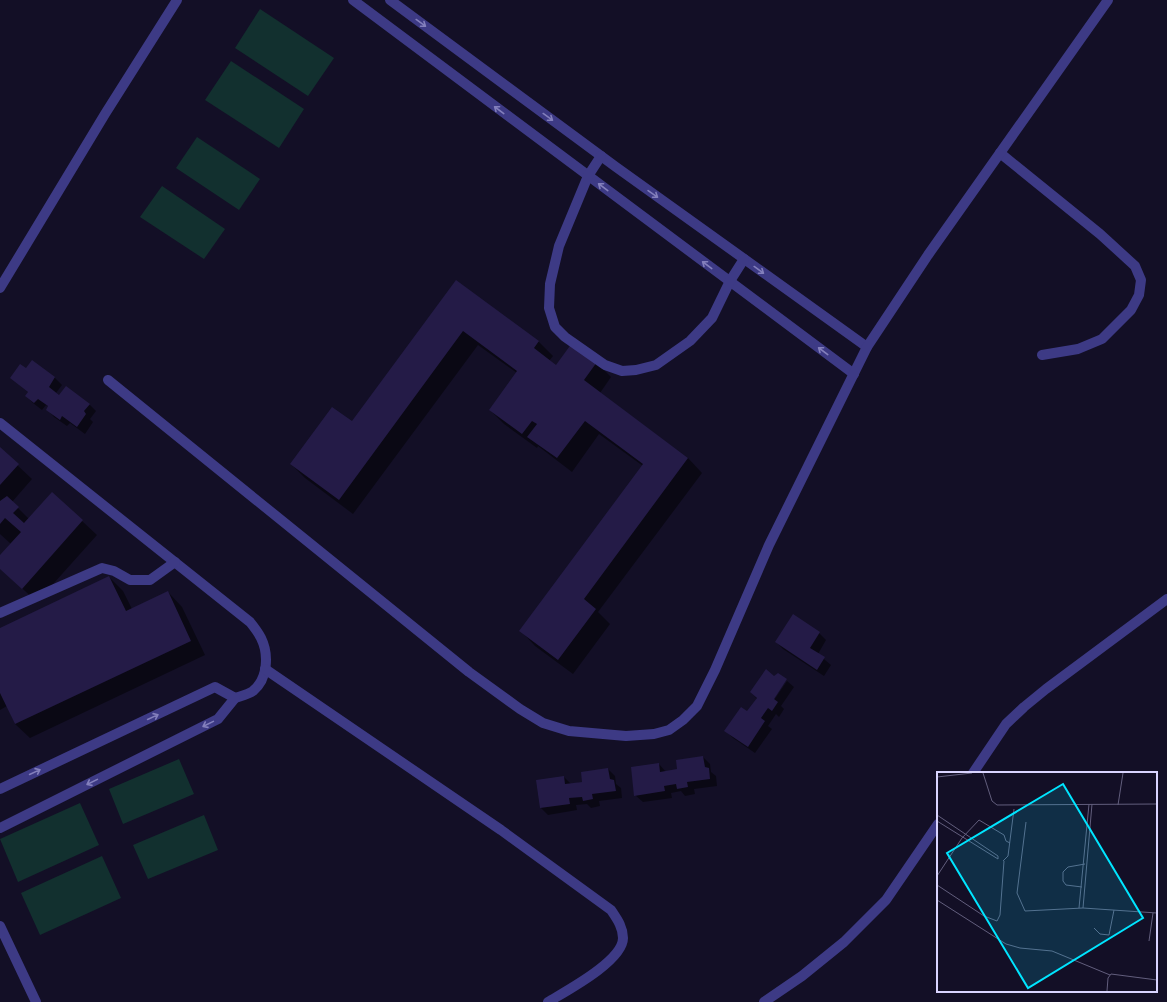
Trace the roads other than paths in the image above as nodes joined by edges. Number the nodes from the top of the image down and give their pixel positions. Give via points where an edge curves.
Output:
1 (177, 0) edge
2 (353, 0) edge
3 (390, 0) edge
4 (1108, 0) edge
5 (1000, 153) junction
6 (601, 156) junction
7 (588, 176) junction
8 (744, 259) junction
9 (730, 281) junction
10 (0, 288) edge
11 (867, 347) junction
12 (1042, 355) dead end
13 (854, 374) junction
14 (108, 380) dead end
15 (0, 422) edge
16 (175, 562) junction
17 (1167, 599) edge
18 (0, 613) edge
19 (265, 669) junction
20 (235, 698) junction
21 (974, 772) edge
22 (0, 789) edge
23 (937, 825) edge
24 (0, 828) edge
25 (0, 926) edge
26 (36, 1002) edge
27 (548, 1002) edge
28 (764, 1002) edge

1 - 10 street
7 -> 2 street
3 -> 6 street
4 - 5 street
5 - 11 street
5 - 12 street via 1100,234 1135,266 1141,280 1139,296 1131,310 1102,339 1078,349
6 - 7 street
6 -> 8 street
9 -> 7 street
7 - 9 street via 559,246 550,284 549,308 555,326 566,337 605,365 622,371 656,364 690,341 712,318
8 - 9 street
8 -> 11 street
13 -> 9 street
11 - 13 street
13 - 14 street via 769,545 697,706 669,730 626,736 569,730 544,723 520,709 469,672
15 - 16 street
16 - 18 street via 150,580 130,580 102,568
16 - 19 street via 250,622 261,638 266,654
17 - 21 street via 1024,707 1006,724
19 - 20 street via 263,678 253,691
19 - 27 street via 501,830 610,910 621,925 623,939 616,955 595,973
22 -> 20 street via 215,687
20 -> 24 street via 218,719
23 - 28 street via 886,900 844,942
25 - 26 street

